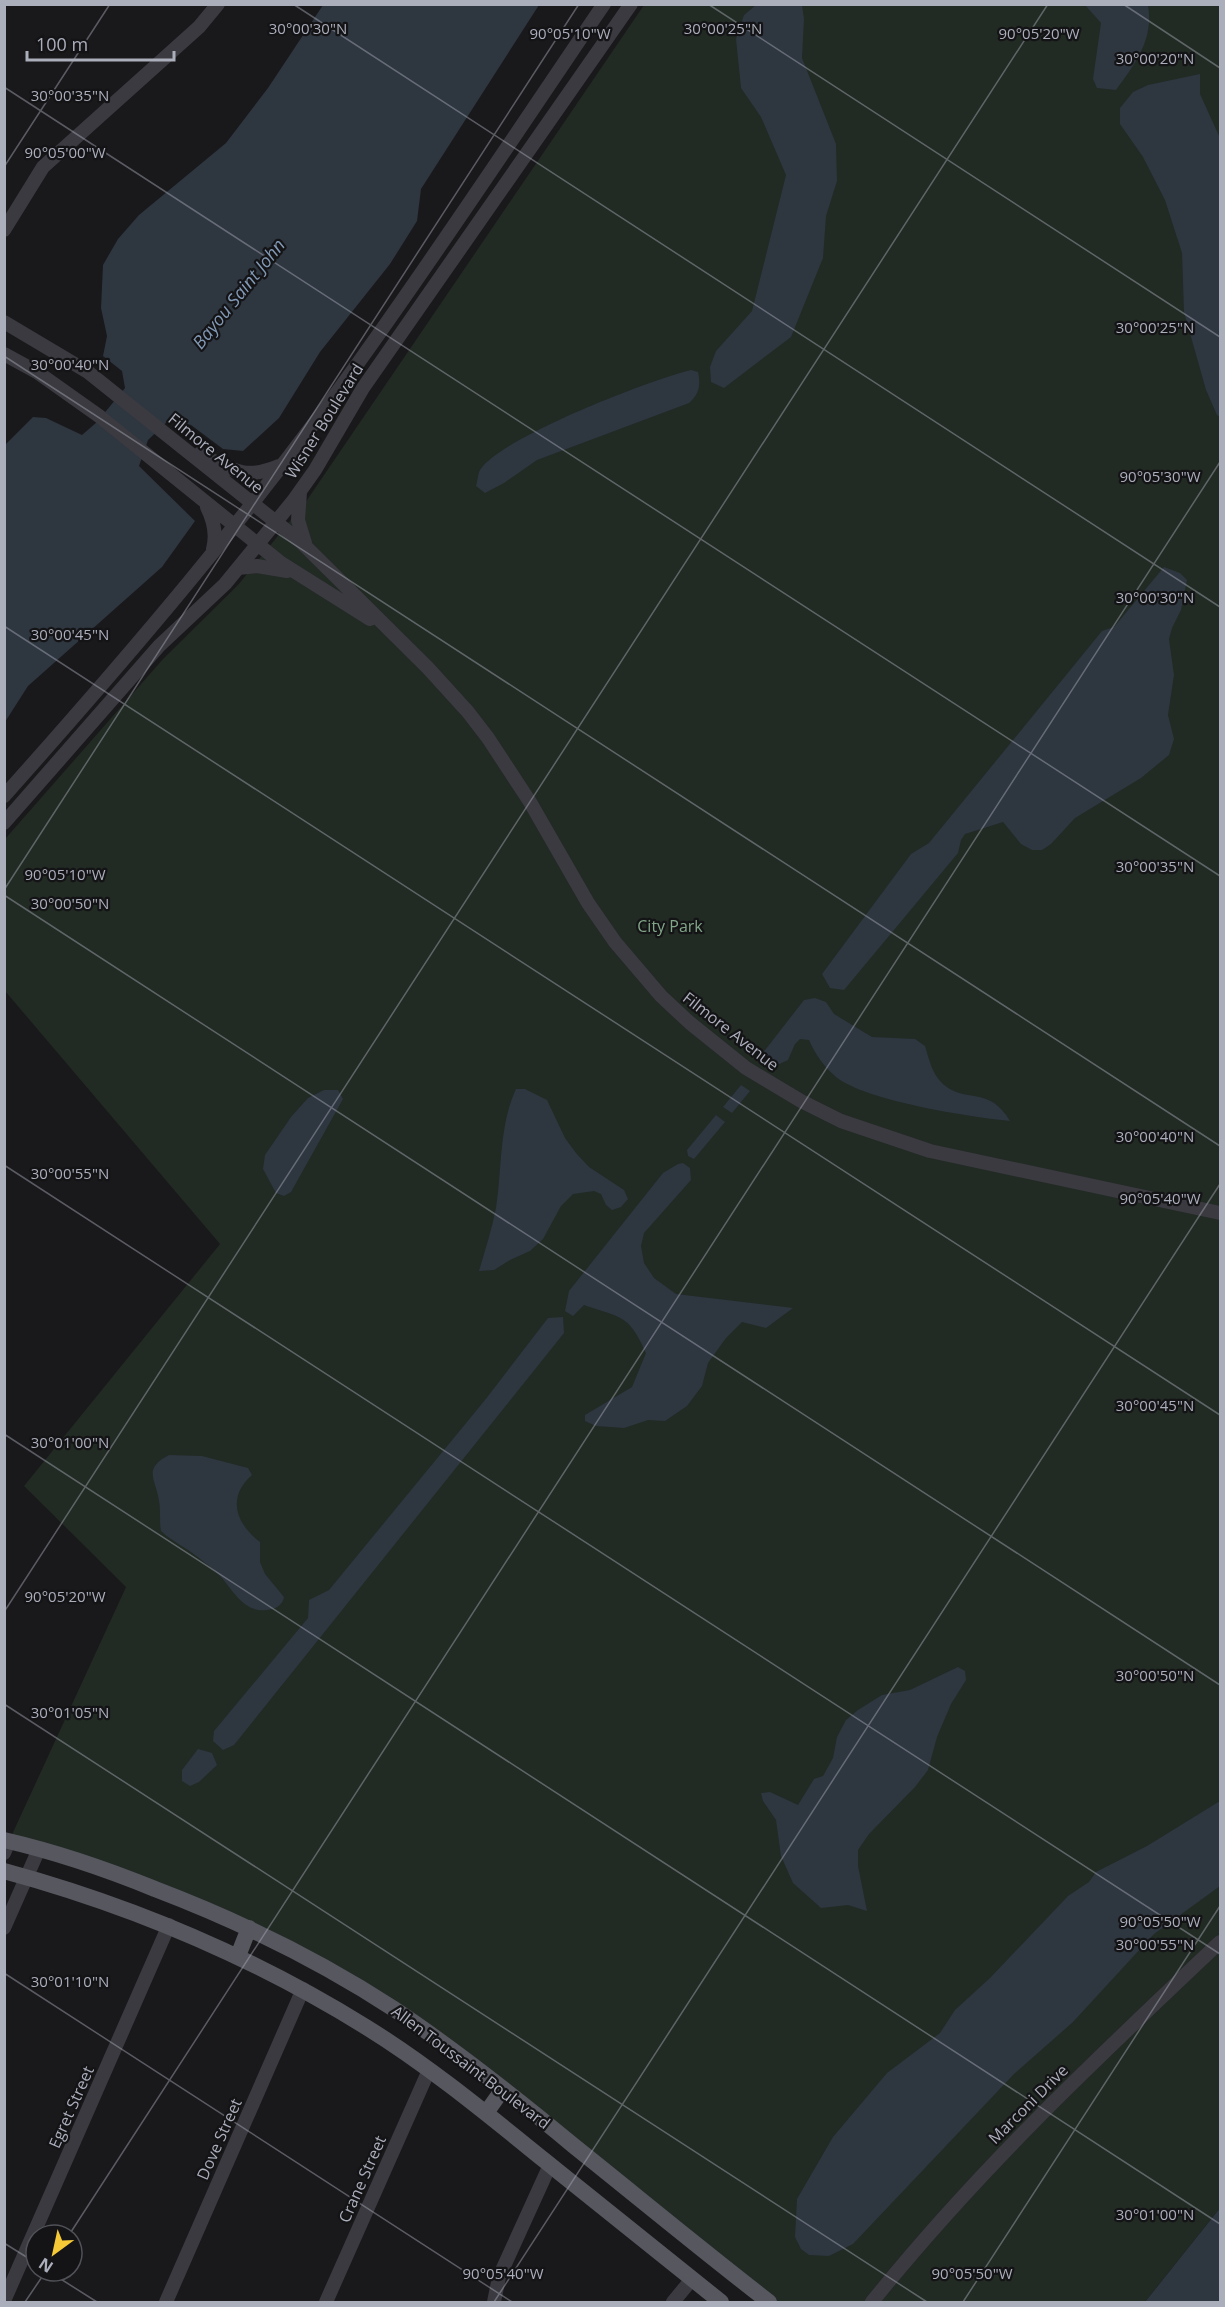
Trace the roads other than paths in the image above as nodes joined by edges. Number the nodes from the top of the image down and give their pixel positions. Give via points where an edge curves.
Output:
1 (218, 4) edge
2 (604, 4) edge
3 (632, 4) edge
4 (4, 230) edge
5 (4, 322) edge
6 (4, 354) edge
7 (180, 445) junction
8 (281, 465) junction
9 (300, 490) junction
10 (205, 503) junction
11 (251, 503) junction
12 (276, 522) junction
13 (233, 526) junction
14 (258, 545) junction
15 (307, 548) junction
16 (212, 552) junction
17 (238, 568) junction
18 (296, 572) junction
19 (389, 632) junction
20 (4, 796) edge
21 (4, 822) edge
22 (1221, 1213) edge
23 (6, 1845) edge
24 (39, 1849) junction
25 (4, 1871) edge
26 (27, 1878) junction
27 (6, 1922) edge
28 (169, 1926) junction
29 (249, 1928) junction
30 (1221, 1942) edge
31 (238, 1956) junction
32 (303, 1989) junction
33 (429, 2070) junction
34 (503, 2089) junction
35 (486, 2113) junction
36 (550, 2165) junction
37 (692, 2279) junction
38 (761, 2300) edge
39 (4, 2301) edge
40 (166, 2302) edge
41 (326, 2302) edge
42 (494, 2302) edge
43 (673, 2302) edge
44 (722, 2302) edge
45 (872, 2302) edge

1 - 4 street via 199,27 43,167
2 - 8 street, Wisner Boulevard via 374,340
3 - 9 street, Wisner Boulevard via 363,388
5 - 7 street, Filmore Avenue via 66,358
6 - 10 street, Filmore Avenue via 99,416
7 - 8 street via 242,473 264,472
7 - 11 street, Filmore Avenue
8 - 11 street, Wisner Boulevard
9 - 12 street, Wisner Boulevard
9 - 15 street via 298,520
10 - 13 street, Filmore Avenue
10 - 16 street via 214,520
11 - 12 street, Filmore Avenue
11 - 13 street, Wisner Boulevard
12 - 14 street, Wisner Boulevard
12 - 15 street, Filmore Avenue
13 - 14 street, Filmore Avenue
13 - 16 street, Wisner Boulevard
14 - 17 street, Wisner Boulevard
14 - 18 street, Filmore Avenue
15 - 19 street, Filmore Avenue
16 - 20 street, Wisner Boulevard via 88,703
17 - 18 street
17 - 21 street, Wisner Boulevard via 159,646
18 - 19 street, Filmore Avenue
19 - 22 street, Filmore Avenue via 428,668 488,738 588,903 638,971 690,1023 746,1068 841,1121 921,1148
23 - 24 main road, Allen Toussaint Boulevard
24 - 26 street
24 - 29 main road, Allen Toussaint Boulevard via 130,1879
25 - 26 main road, Allen Toussaint Boulevard
26 - 27 street
26 - 28 main road, Allen Toussaint Boulevard
28 - 31 main road, Allen Toussaint Boulevard
28 - 39 street, Egret Street
29 - 31 main road
29 - 34 main road, Allen Toussaint Boulevard via 329,1969 393,2008
30 - 45 street, Marconi Drive via 1002,2152
31 - 32 main road, Allen Toussaint Boulevard
32 - 33 main road, Allen Toussaint Boulevard
32 - 40 street, Dove Street
33 - 35 main road, Allen Toussaint Boulevard
33 - 41 street, Crane Street
34 - 35 main road
34 - 38 main road, Allen Toussaint Boulevard
35 - 36 main road, Allen Toussaint Boulevard
36 - 37 main road, Allen Toussaint Boulevard
36 - 42 street via 499,2277
37 - 43 street
37 - 44 main road, Allen Toussaint Boulevard

